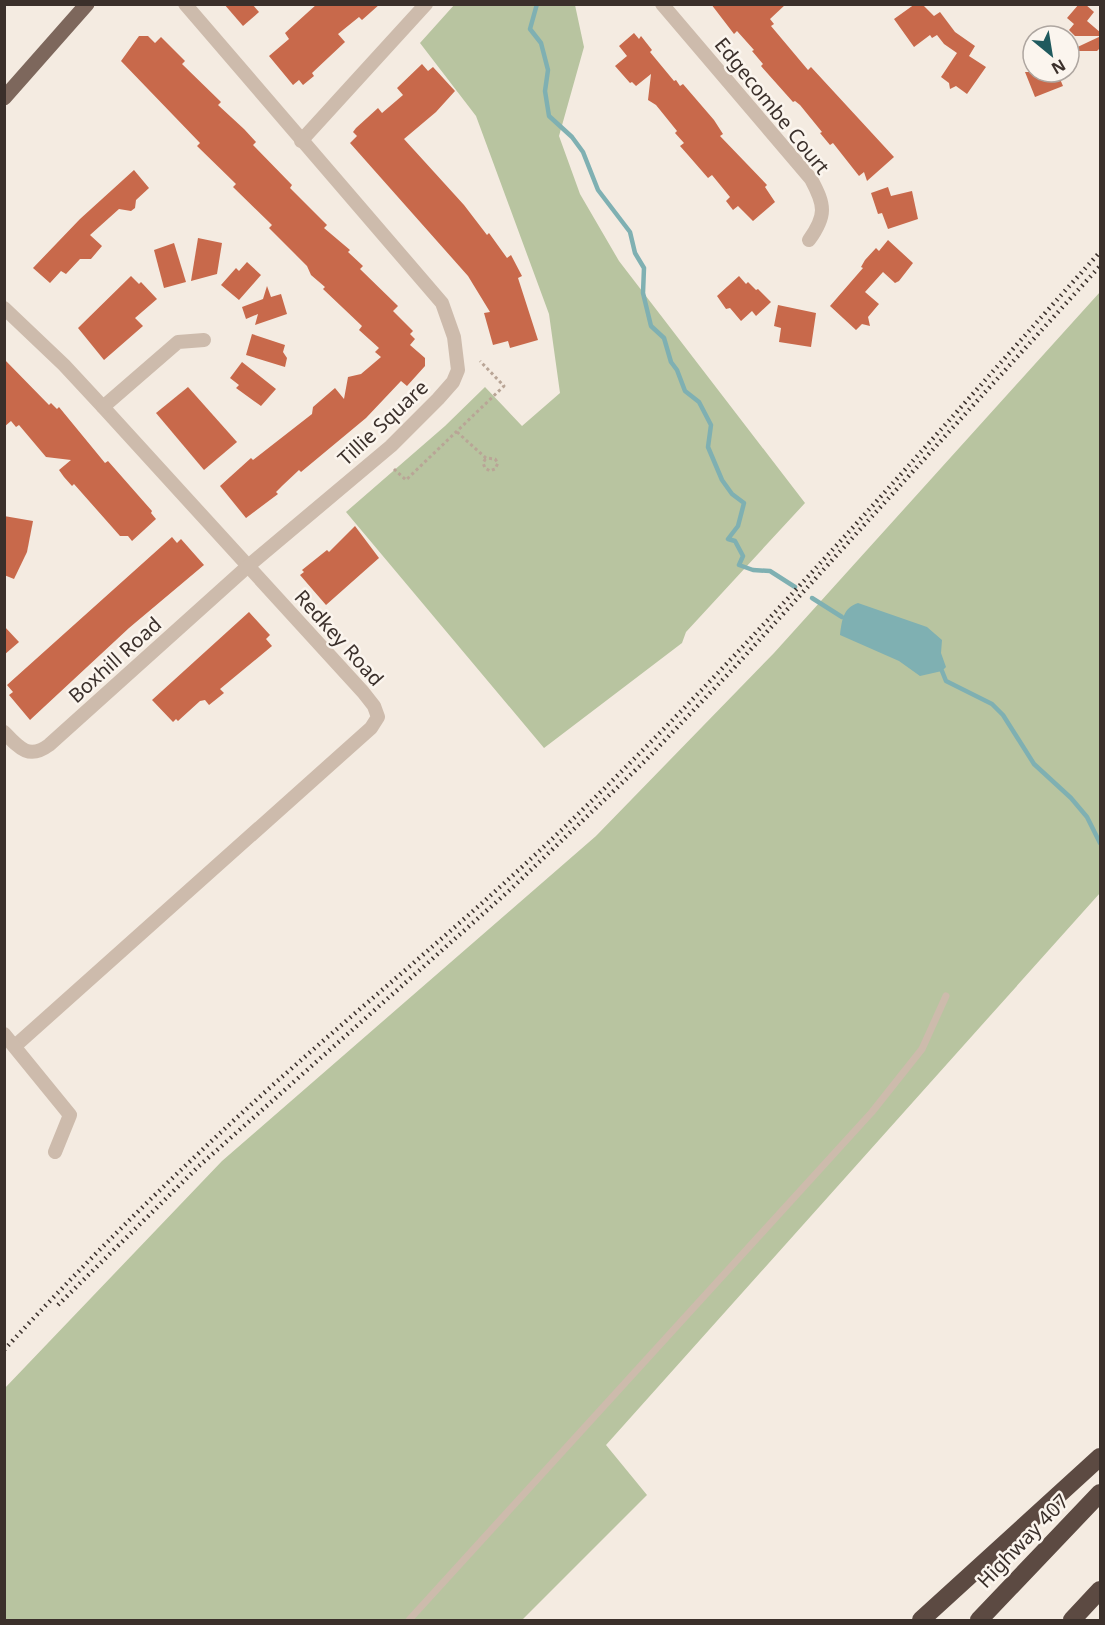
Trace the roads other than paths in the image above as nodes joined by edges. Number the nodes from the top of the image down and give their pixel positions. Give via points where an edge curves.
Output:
1 (87, 4) edge
2 (184, 4) edge
3 (426, 4) edge
4 (662, 4) edge
5 (4, 98) edge
6 (301, 141) junction
7 (809, 240) dead end
8 (4, 308) edge
9 (204, 340) dead end
10 (103, 407) junction
11 (247, 567) junction
12 (4, 732) edge
13 (946, 996) dead end
14 (4, 1034) edge
15 (15, 1046) junction
16 (55, 1152) dead end
17 (1101, 1457) edge
18 (1101, 1492) edge
19 (1101, 1590) edge
20 (409, 1620) edge
21 (921, 1620) edge
22 (979, 1620) edge
23 (1072, 1620) edge

1 - 5 main road
2 - 6 street, Tillie Square
3 - 6 street
4 - 7 street, Edgecombe Court via 811,179 822,199 822,222
6 - 11 street, Tillie Square via 442,303 454,337 458,370 453,382 391,446
8 - 10 street, Redkey Road
9 - 10 street via 178,342
10 - 11 street, Redkey Road
11 - 12 street, Boxhill Road via 39,752 24,752
11 - 15 street, Redkey Road via 363,692 378,717 371,728
13 - 20 lane via 922,1049 872,1112
14 - 15 street
15 - 16 street via 70,1115
17 - 21 highway
18 - 22 highway, Highway 407
19 - 23 highway

